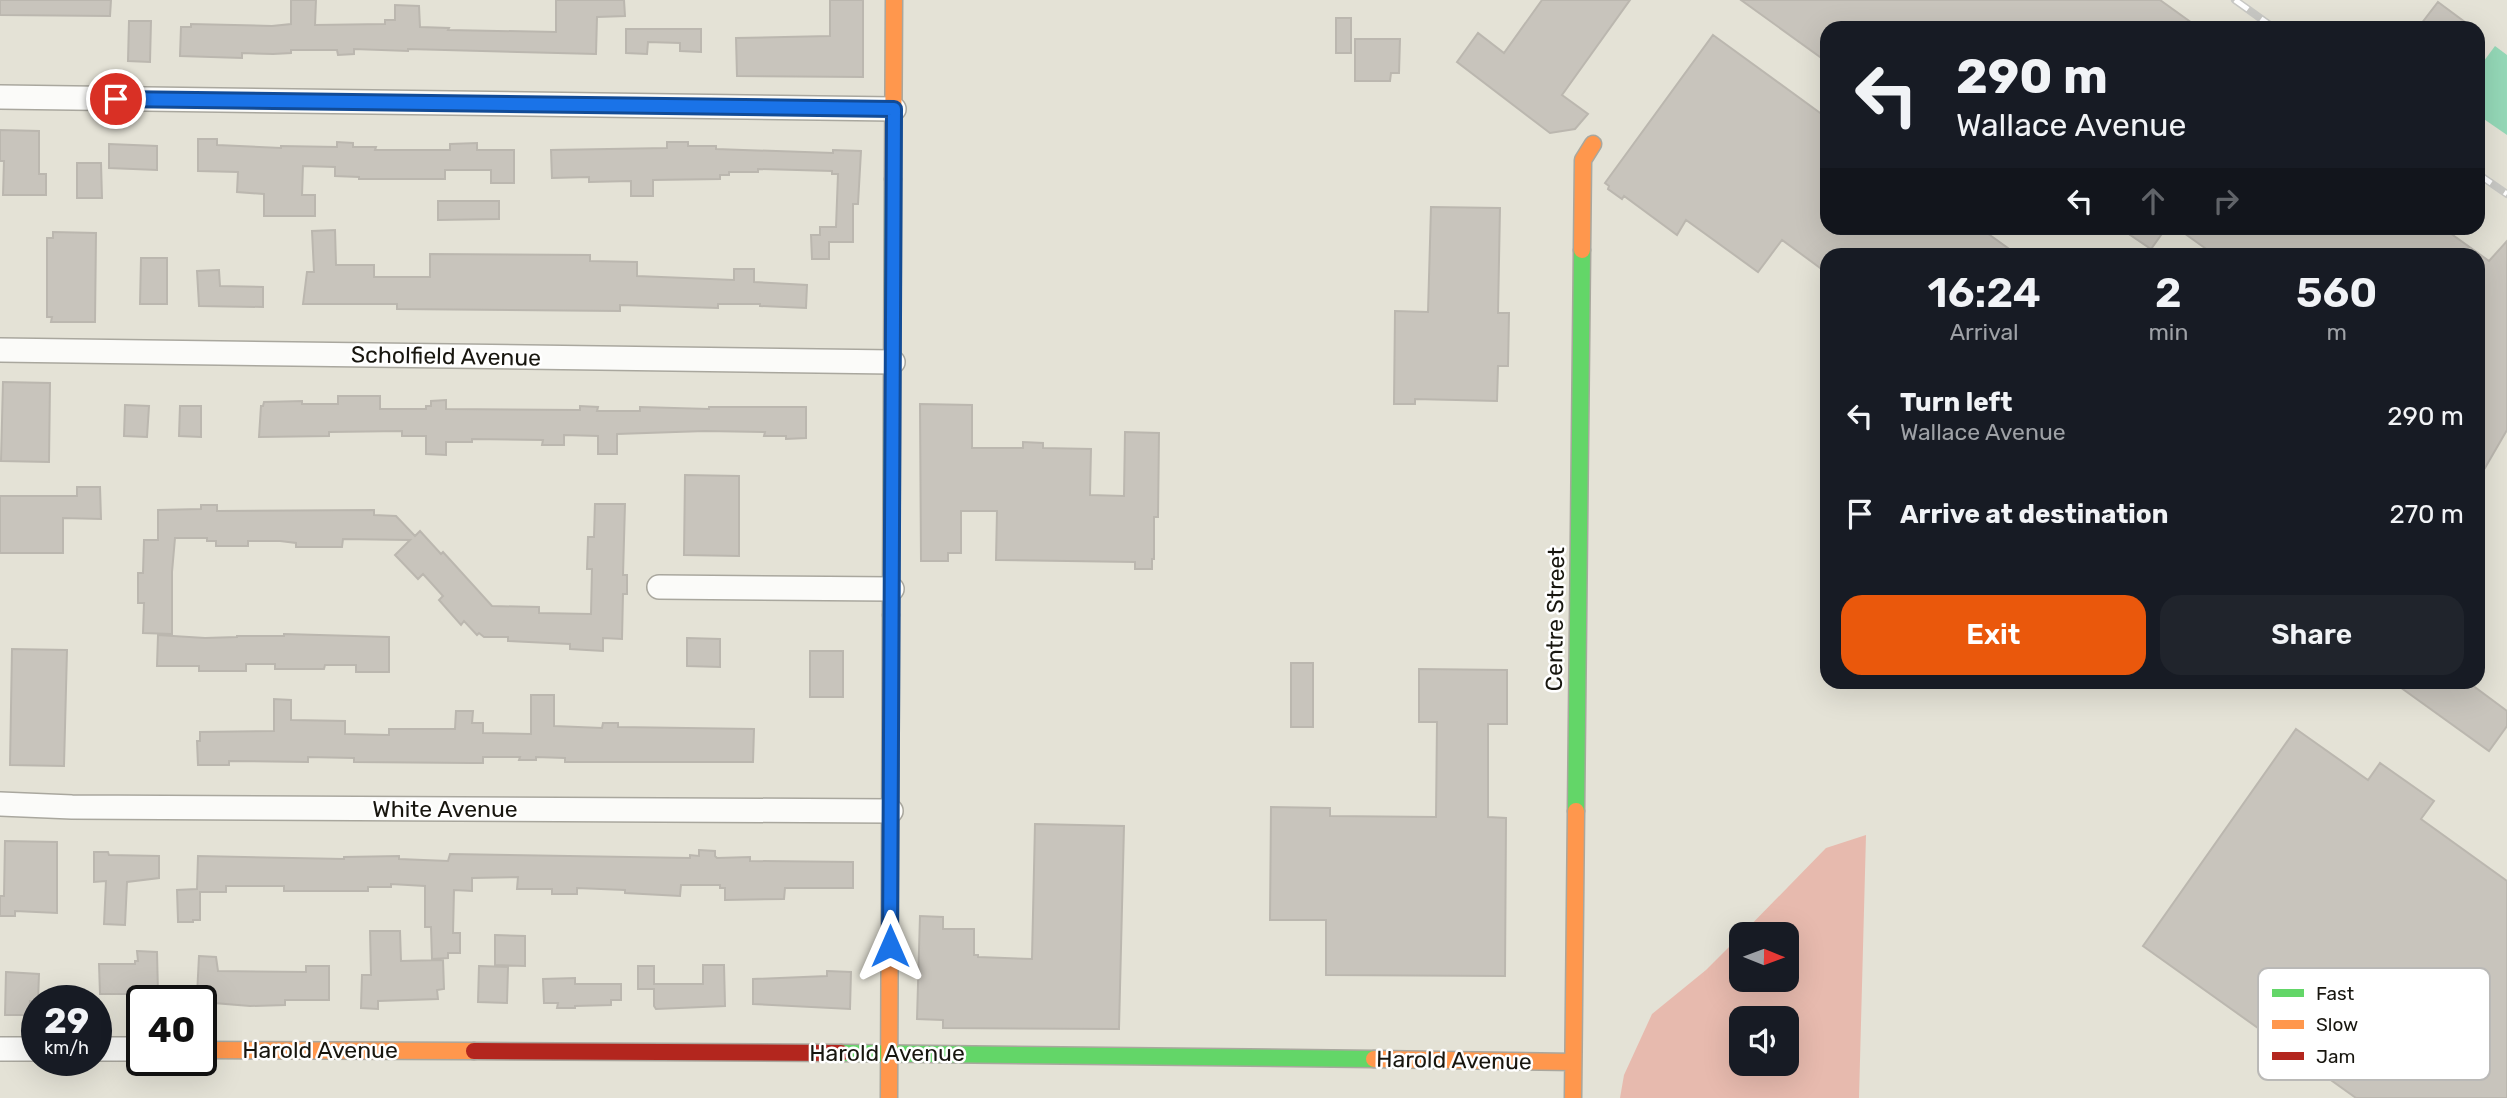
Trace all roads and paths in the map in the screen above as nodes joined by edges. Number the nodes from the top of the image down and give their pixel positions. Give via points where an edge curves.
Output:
1 (894, 0) edge
2 (0, 97) edge
3 (894, 109) junction
4 (1593, 144) dead end
5 (0, 350) edge
6 (893, 362) junction
7 (659, 587) dead end
8 (892, 589) junction
9 (0, 804) edge
10 (891, 811) junction
11 (0, 1049) edge
12 (21, 1049) edge
13 (217, 1050) edge
14 (890, 1053) junction
15 (1573, 1062) junction
16 (889, 1098) edge
17 (1573, 1098) edge

1 - 3 street
2 - 3 street
3 - 6 street
4 - 15 street, Centre Street via 1583,160
5 - 6 street, Scholfield Avenue
6 - 8 street
7 - 8 street
8 - 10 street
9 - 10 street, White Avenue
10 - 14 street
11 - 12 street
13 - 14 street, Harold Avenue
14 - 15 street, Harold Avenue
14 - 16 street
15 - 17 street, Centre Street

